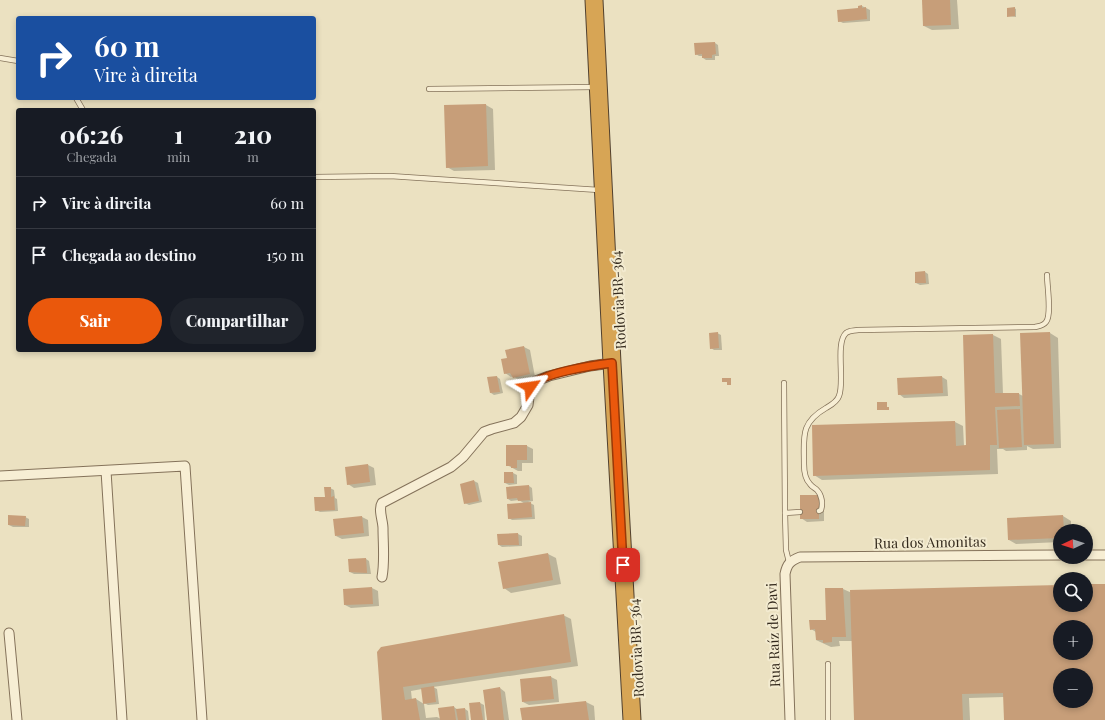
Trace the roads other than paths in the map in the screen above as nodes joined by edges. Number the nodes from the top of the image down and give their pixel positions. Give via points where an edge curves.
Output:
1 (594, 0) edge
2 (603, 0) edge
3 (0, 58) edge
4 (16, 61) edge
5 (597, 87) junction
6 (429, 89) dead end
7 (316, 177) edge
8 (603, 190) junction
9 (1047, 275) dead end
10 (612, 363) junction
11 (784, 383) dead end
12 (106, 471) junction
13 (0, 476) edge
14 (819, 511) dead end
15 (800, 512) dead end
16 (785, 513) junction
17 (1053, 555) edge
18 (1093, 555) edge
19 (1105, 555) edge
20 (789, 562) junction
21 (382, 577) dead end
22 (9, 633) dead end
23 (828, 664) dead end
24 (17, 720) edge
25 (122, 720) edge
26 (202, 720) edge
27 (632, 720) edge
28 (639, 720) edge
29 (790, 720) edge
30 (828, 720) edge

1 - 5 highway
2 - 28 highway, Rodovia BR-364
3 - 4 lane
5 - 6 lane
5 - 8 highway
7 - 8 lane via 390,176
8 - 10 highway
9 - 14 lane via 1049,314 1047,321 1041,326 858,330 845,334 841,349 839,397 809,421 805,430 804,466 809,484 820,494 822,509
10 - 21 street via 590,366 536,381 530,388 527,408 514,423 484,432 468,452 451,467 382,503
10 - 27 highway
11 - 16 lane
12 - 13 street
12 - 25 street
12 - 26 street via 185,466
15 - 16 lane
16 - 20 lane via 786,550
17 - 20 street, Rua dos Amonitas via 800,557
18 - 19 street
20 - 29 street, Rua Raíz de Davi via 785,574
22 - 24 street
23 - 30 lane

